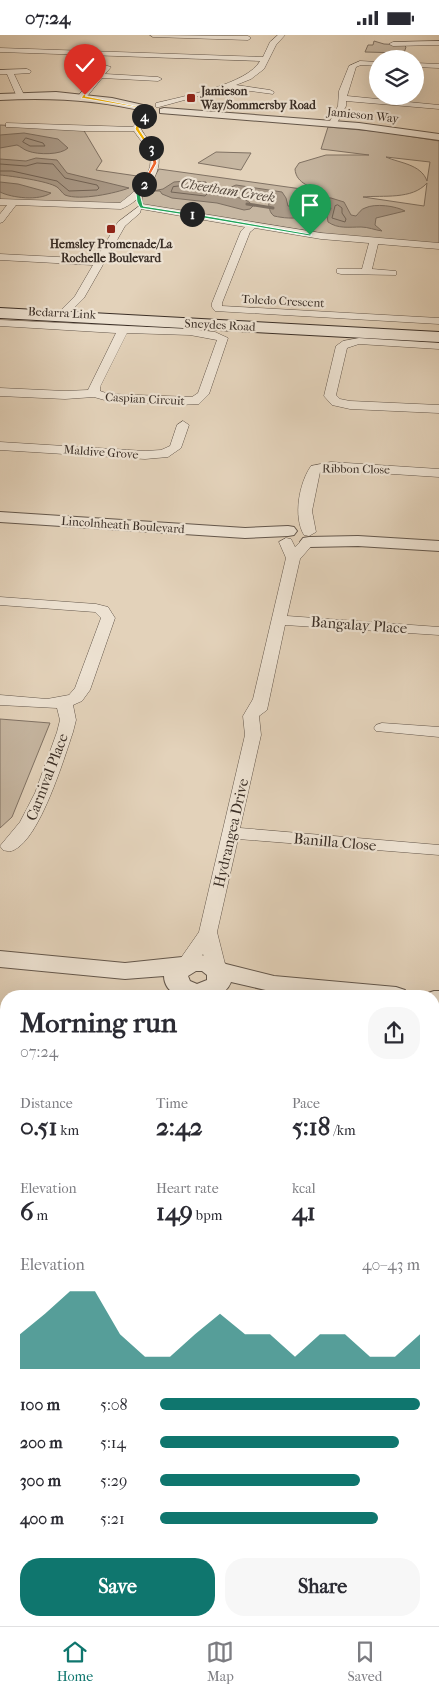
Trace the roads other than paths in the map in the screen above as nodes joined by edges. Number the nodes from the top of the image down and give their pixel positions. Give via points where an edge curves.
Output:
1 (153, 35) edge
2 (167, 35) edge
3 (187, 35) edge
4 (280, 37) edge
5 (268, 38) dead end
6 (393, 43) dead end
7 (439, 43) edge
8 (0, 50) edge
9 (118, 54) junction
10 (265, 59) junction
11 (369, 64) edge
12 (424, 65) edge
13 (439, 66) edge
14 (28, 71) dead end
15 (0, 72) edge
16 (10, 72) junction
17 (100, 76) junction
18 (161, 78) dead end
19 (227, 86) junction
20 (270, 92) dead end
21 (20, 95) junction
22 (425, 96) dead end
23 (0, 97) edge
24 (82, 97) junction
25 (343, 98) junction
26 (369, 100) edge
27 (424, 103) edge
28 (421, 105) edge
29 (439, 107) edge
30 (160, 108) junction
31 (333, 123) junction
32 (8, 125) dead end
33 (137, 129) junction
34 (439, 137) edge
35 (138, 194) junction
36 (0, 202) edge
37 (13, 203) junction
38 (121, 208) junction
39 (140, 209) junction
40 (0, 220) edge
41 (121, 224) junction
42 (254, 225) junction
43 (374, 242) junction
44 (439, 246) edge
45 (0, 257) edge
46 (99, 262) junction
47 (341, 271) dead end
48 (366, 272) junction
49 (392, 273) dead end
50 (0, 307) edge
51 (72, 309) junction
52 (0, 313) edge
53 (439, 321) edge
54 (0, 323) edge
55 (123, 330) junction
56 (439, 330) edge
57 (439, 337) edge
58 (439, 346) edge
59 (0, 392) edge
60 (94, 393) junction
61 (439, 409) edge
62 (183, 425) dead end
63 (0, 446) edge
64 (439, 473) edge
65 (304, 509) junction
66 (0, 517) edge
67 (287, 536) junction
68 (309, 537) junction
69 (439, 546) edge
70 (293, 558) junction
71 (0, 601) edge
72 (279, 620) junction
73 (439, 631) edge
74 (0, 700) edge
75 (64, 702) junction
76 (382, 728) dead end
77 (439, 732) edge
78 (230, 833) junction
79 (9, 846) dead end
80 (439, 851) edge
81 (208, 932) junction
82 (0, 959) edge
83 (198, 982) edge
84 (335, 990) edge

1 - 2 street
2 - 3 street via 252,38
4 - 5 street
4 - 10 street
6 - 7 street via 410,46
8 - 9 street
9 - 10 street
9 - 17 street
10 - 19 street via 252,74
11 - 25 street via 354,65
12 - 13 street
14 - 16 street
15 - 16 street
16 - 21 street
17 - 18 street
17 - 24 street
19 - 20 street
19 - 30 street
21 - 23 street, Jamieson Way
21 - 24 street, Jamieson Way
22 - 27 street
24 - 30 street, Jamieson Way
25 - 26 street
25 - 31 street
28 - 29 street
30 - 31 street, Jamieson Way
30 - 33 street via 138,123
31 - 34 street, Jamieson Way
32 - 33 street
33 - 35 street via 155,160
35 - 38 street
35 - 39 street
36 - 37 street
37 - 38 street
37 - 40 street
38 - 39 street
38 - 41 street
39 - 41 street
39 - 42 street
41 - 46 street
42 - 43 street
42 - 53 street, Toledo Crescent via 246,231 217,303 219,309
43 - 44 street
43 - 48 street
45 - 46 street
46 - 51 street
47 - 48 street
48 - 49 street
50 - 51 main road, Sneydes Road
51 - 52 main road, Sneydes Road
51 - 56 main road, Sneydes Road
51 - 57 main road, Sneydes Road
54 - 55 street, Bedarra Link
55 - 60 street, Caspian Circuit via 94,387
55 - 60 street, Caspian Circuit via 210,334 223,341 199,399 178,401 108,397
58 - 61 street via 347,343 342,346 330,396 350,405
59 - 60 street, Caspian Circuit
62 - 63 street, Maldive Grove via 175,448 164,454
64 - 65 street, Ribbon Close via 322,467 312,474
65 - 67 street, Ribbon Close
65 - 68 street, Ribbon Close
66 - 67 street, Lincolnheath Boulevard
67 - 68 street, Lincolnheath Boulevard via 300,530
67 - 70 street
68 - 69 street
68 - 70 street
70 - 72 street, Hydrangea Drive
71 - 75 street via 85,606 107,614 80,695
72 - 73 street, Bangalay Place
72 - 78 street, Hydrangea Drive via 261,700 261,723 253,735
74 - 75 street
75 - 79 street, Carnival Place via 68,720 65,732 30,821
76 - 77 street
78 - 80 street, Banilla Close
78 - 81 street, Hydrangea Drive
81 - 83 street, Hydrangea Drive
81 - 83 street, Hydrangea Drive
82 - 83 street via 125,971
83 - 84 street

